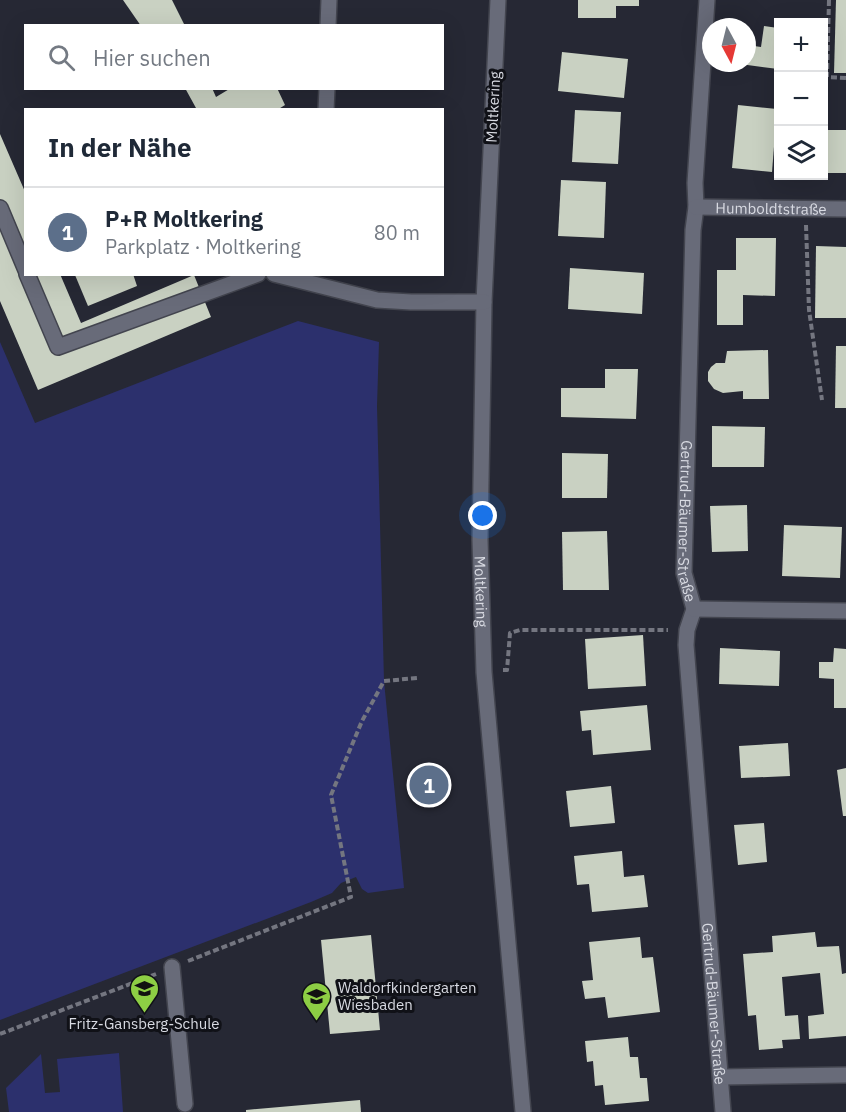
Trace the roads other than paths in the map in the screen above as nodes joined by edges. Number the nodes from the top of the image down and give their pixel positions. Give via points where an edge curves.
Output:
1 (329, 0) edge
2 (498, 0) edge
3 (707, 0) edge
4 (328, 24) edge
5 (327, 90) edge
6 (326, 108) edge
7 (696, 207) junction
8 (0, 208) edge
9 (846, 209) edge
10 (24, 265) edge
11 (28, 276) edge
12 (253, 276) edge
13 (289, 276) edge
14 (320, 280) edge
15 (484, 302) junction
16 (694, 609) junction
17 (846, 611) edge
18 (172, 967) dead end
19 (846, 1075) edge
20 (721, 1077) junction
21 (185, 1104) dead end
22 (522, 1112) edge
23 (723, 1112) edge

1 - 4 street
2 - 15 street, Moltkering
3 - 7 street, Gertrud-Bäumer-Straße
5 - 6 street
7 - 9 street, Humboldtstraße
7 - 16 street, Gertrud-Bäumer-Straße via 684,573
8 - 10 street
11 - 12 street via 58,347
13 - 14 street
14 - 15 street via 377,300
15 - 22 street, Moltkering via 480,540 484,672
16 - 17 street
16 - 20 street, Gertrud-Bäumer-Straße via 686,645
18 - 21 street
19 - 20 street
20 - 23 street, Gertrud-Bäumer-Straße

